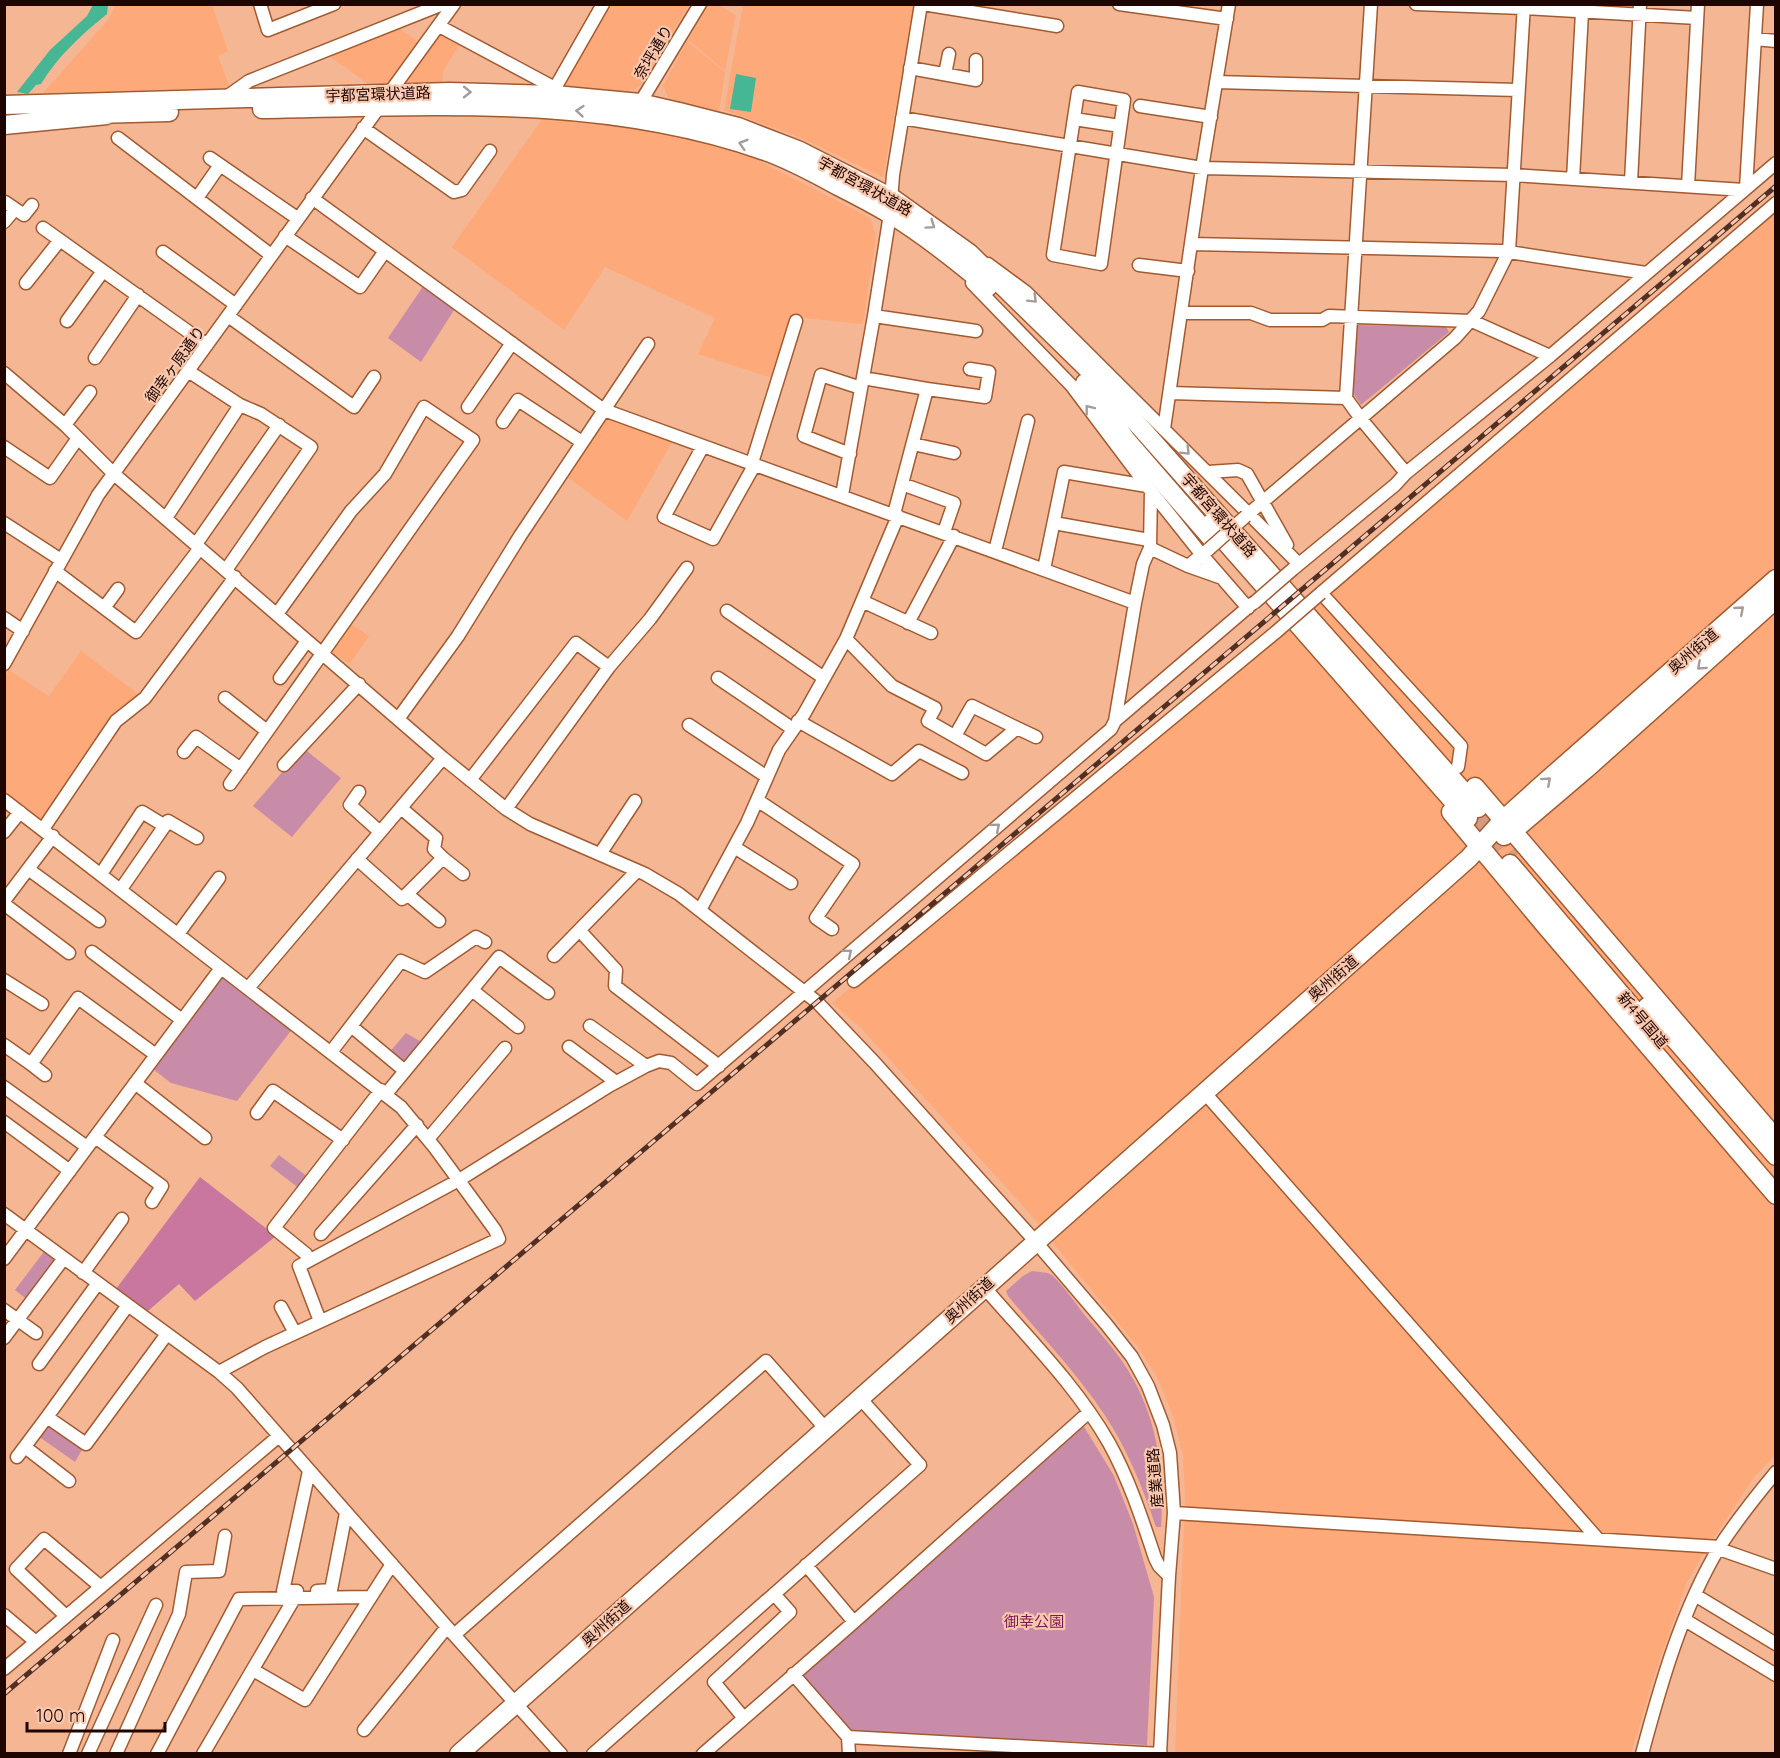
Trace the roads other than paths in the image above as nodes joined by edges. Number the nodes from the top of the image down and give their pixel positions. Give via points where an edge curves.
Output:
1 (260, 4) edge
2 (334, 4) edge
3 (443, 4) edge
4 (454, 4) edge
5 (603, 4) edge
6 (700, 4) edge
7 (922, 4) edge
8 (1119, 4) edge
9 (1229, 4) edge
10 (1371, 4) edge
11 (1416, 4) edge
12 (1698, 4) edge
13 (1757, 4) edge
14 (1523, 6) edge
15 (1156, 7) edge
16 (1639, 10) edge
17 (1582, 12) junction
18 (1697, 18) junction
19 (1227, 19) junction
20 (439, 26) junction
21 (1057, 26) dead end
22 (1755, 39) junction
23 (1776, 41) edge
24 (949, 54) dead end
25 (976, 60) dead end
26 (910, 68) junction
27 (945, 74) junction
28 (1216, 82) junction
29 (1365, 86) junction
30 (1518, 90) junction
31 (555, 92) junction
32 (225, 98) junction
33 (4, 99) edge
34 (383, 100) junction
35 (4, 105) edge
36 (1140, 106) dead end
37 (134, 107) junction
38 (639, 111) junction
39 (4, 117) edge
40 (1211, 117) junction
41 (902, 118) junction
42 (1074, 119) junction
43 (4, 125) edge
44 (1120, 126) junction
45 (363, 128) junction
46 (118, 138) dead end
47 (1070, 146) junction
48 (490, 151) dead end
49 (1116, 154) junction
50 (1776, 163) edge
51 (1202, 168) junction
52 (1360, 172) junction
53 (1514, 175) junction
54 (1573, 179) junction
55 (1631, 182) junction
56 (1688, 186) junction
57 (1746, 188) junction
58 (197, 198) junction
59 (312, 198) junction
60 (1776, 203) edge
61 (32, 204) dead end
62 (10, 205) edge
63 (891, 206) junction
64 (297, 218) junction
65 (4, 222) edge
66 (43, 228) dead end
67 (285, 236) junction
68 (60, 240) junction
69 (1192, 244) junction
70 (1355, 247) junction
71 (385, 251) junction
72 (1509, 251) junction
73 (164, 252) dead end
74 (272, 255) junction
75 (961, 255) junction
76 (1139, 265) dead end
77 (103, 271) junction
78 (1188, 271) junction
79 (1646, 273) junction
80 (26, 283) dead end
81 (138, 295) junction
82 (236, 305) junction
83 (1182, 313) junction
84 (228, 316) junction
85 (874, 316) junction
86 (1351, 318) junction
87 (67, 321) dead end
88 (796, 321) dead end
89 (1473, 321) junction
90 (976, 331) dead end
91 (512, 343) junction
92 (648, 344) dead end
93 (207, 345) junction
94 (1550, 357) junction
95 (95, 358) dead end
96 (970, 369) dead end
97 (188, 370) junction
98 (4, 373) edge
99 (374, 377) dead end
100 (862, 383) junction
101 (1085, 383) junction
102 (927, 389) junction
103 (90, 392) dead end
104 (1170, 393) junction
105 (1346, 398) junction
106 (240, 405) junction
107 (468, 407) dead end
108 (604, 410) junction
109 (1361, 419) junction
110 (1028, 421) dead end
111 (503, 422) dead end
112 (64, 424) junction
113 (279, 425) junction
114 (1156, 432) junction
115 (78, 438) junction
116 (582, 442) junction
117 (913, 444) junction
118 (703, 446) junction
119 (4, 447) edge
120 (954, 453) dead end
121 (850, 454) junction
122 (754, 464) junction
123 (1208, 472) junction
124 (1406, 472) junction
125 (114, 474) junction
126 (902, 484) junction
127 (1149, 488) junction
128 (842, 495) junction
129 (1262, 502) junction
130 (1248, 514) junction
131 (896, 515) junction
132 (166, 518) junction
133 (4, 523) edge
134 (1054, 523) junction
135 (949, 534) junction
136 (1149, 544) junction
137 (198, 546) junction
138 (995, 551) junction
139 (1206, 552) junction
140 (58, 565) junction
141 (1188, 566) junction
142 (1296, 567) junction
143 (687, 568) dead end
144 (1044, 569) junction
145 (230, 574) junction
146 (1223, 579) junction
147 (1776, 579) edge
148 (118, 589) dead end
149 (1322, 593) junction
150 (1776, 599) edge
151 (862, 601) junction
152 (1135, 603) junction
153 (1251, 605) junction
154 (104, 608) junction
155 (727, 611) dead end
156 (277, 614) junction
157 (4, 618) edge
158 (908, 622) junction
159 (23, 630) junction
160 (931, 633) dead end
161 (846, 639) junction
162 (307, 641) junction
163 (322, 654) junction
164 (4, 664) edge
165 (609, 667) junction
166 (280, 678) dead end
167 (718, 678) dead end
168 (824, 678) junction
169 (359, 684) junction
170 (225, 698) dead end
171 (398, 719) junction
172 (1115, 721) junction
173 (689, 725) dead end
174 (796, 725) junction
175 (1017, 728) junction
176 (267, 731) junction
177 (955, 736) junction
178 (1036, 737) dead end
179 (184, 752) dead end
180 (443, 758) junction
181 (284, 765) dead end
182 (1458, 767) junction
183 (241, 769) junction
184 (962, 772) dead end
185 (767, 777) junction
186 (470, 780) junction
187 (230, 784) dead end
188 (359, 792) dead end
189 (4, 800) edge
190 (757, 800) junction
191 (636, 801) dead end
192 (401, 808) junction
193 (506, 809) junction
194 (20, 812) junction
195 (165, 826) junction
196 (1508, 826) junction
197 (4, 832) edge
198 (380, 832) junction
199 (48, 833) junction
200 (197, 838) dead end
201 (734, 847) junction
202 (1480, 848) junction
203 (600, 854) junction
204 (443, 858) junction
205 (357, 859) junction
206 (28, 869) junction
207 (638, 871) junction
208 (100, 874) junction
209 (463, 874) dead end
210 (219, 878) dead end
211 (791, 883) dead end
212 (121, 889) junction
213 (407, 894) junction
214 (4, 902) edge
215 (700, 910) junction
216 (99, 921) dead end
217 (439, 921) dead end
218 (832, 929) dead end
219 (580, 931) junction
220 (178, 934) junction
221 (485, 942) dead end
222 (92, 952) dead end
223 (69, 953) dead end
224 (554, 956) dead end
225 (221, 968) junction
226 (4, 980) edge
227 (854, 981) dead end
228 (249, 987) junction
229 (472, 990) junction
230 (803, 991) junction
231 (548, 993) dead end
232 (42, 1004) dead end
233 (182, 1020) junction
234 (351, 1026) junction
235 (590, 1026) dead end
236 (518, 1027) dead end
237 (4, 1045) edge
238 (569, 1047) dead end
239 (505, 1048) dead end
240 (331, 1052) junction
241 (156, 1055) junction
242 (31, 1064) junction
243 (646, 1066) junction
244 (719, 1066) junction
245 (405, 1071) junction
246 (45, 1075) dead end
247 (616, 1082) junction
248 (135, 1083) junction
249 (4, 1087) edge
250 (383, 1092) junction
251 (1204, 1092) junction
252 (257, 1113) dead end
253 (4, 1122) edge
254 (417, 1125) junction
255 (205, 1138) dead end
256 (428, 1139) junction
257 (1776, 1139) edge
258 (343, 1140) junction
259 (91, 1142) junction
260 (1776, 1156) edge
261 (70, 1171) junction
262 (1776, 1176) edge
263 (459, 1180) junction
264 (1776, 1195) edge
265 (152, 1202) dead end
266 (4, 1214) edge
267 (122, 1219) dead end
268 (26, 1230) junction
269 (321, 1234) dead end
270 (1035, 1241) junction
271 (64, 1258) junction
272 (4, 1259) edge
273 (308, 1261) junction
274 (83, 1273) junction
275 (98, 1283) junction
276 (984, 1287) junction
277 (128, 1305) junction
278 (281, 1307) dead end
279 (4, 1310) edge
280 (18, 1320) junction
281 (320, 1321) junction
282 (36, 1333) dead end
283 (295, 1333) junction
284 (167, 1334) junction
285 (4, 1338) edge
286 (39, 1364) dead end
287 (219, 1372) junction
288 (859, 1397) junction
289 (1089, 1412) junction
290 (47, 1417) junction
291 (825, 1428) junction
292 (279, 1437) junction
293 (309, 1471) junction
294 (1776, 1472) edge
295 (69, 1481) dead end
296 (346, 1513) junction
297 (1174, 1513) junction
298 (225, 1536) dead end
299 (1597, 1538) junction
300 (1720, 1548) junction
301 (392, 1564) junction
302 (806, 1565) junction
303 (1776, 1569) edge
304 (1169, 1576) junction
305 (101, 1587) junction
306 (774, 1594) junction
307 (1695, 1596) junction
308 (369, 1597) junction
309 (294, 1599) junction
310 (156, 1605) dead end
311 (4, 1615) edge
312 (66, 1616) junction
313 (1685, 1620) junction
314 (855, 1622) junction
315 (450, 1631) junction
316 (113, 1640) dead end
317 (36, 1642) junction
318 (1776, 1644) edge
319 (4, 1669) edge
320 (254, 1670) junction
321 (793, 1674) junction
322 (1776, 1675) edge
323 (516, 1703) junction
324 (743, 1717) junction
325 (364, 1730) dead end
326 (848, 1737) junction
327 (69, 1754) edge
328 (88, 1754) edge
329 (116, 1754) edge
330 (157, 1754) edge
331 (203, 1754) edge
332 (459, 1754) edge
333 (561, 1754) edge
334 (593, 1754) edge
335 (703, 1754) edge
336 (849, 1754) edge
337 (1161, 1754) edge
338 (1642, 1754) edge

1 - 2 street via 268,30
3 - 32 street via 249,81
4 - 20 street, 御幸ヶ原通り
5 - 31 street
6 - 38 street, 奈坪通り
7 - 21 street
7 - 26 street
8 - 15 street
9 - 19 street
10 - 29 street
11 - 14 street
12 - 18 street
13 - 22 street
14 - 17 street
14 - 30 street
15 - 19 street
16 - 17 street
16 - 18 street
16 - 55 street
17 - 54 street
18 - 56 street
19 - 28 street
20 - 31 street
20 - 34 street, 御幸ヶ原通り
22 - 23 street
22 - 57 street
24 - 27 street
25 - 27 street via 976,80
26 - 27 street
26 - 41 street
28 - 29 street
28 - 40 street
29 - 30 street
29 - 52 street
30 - 53 street
34 -> 31 highway, 宇都宮環状道路 via 461,92
31 - 38 highway, 宇都宮環状道路
32 - 34 highway, 宇都宮環状道路
32 - 37 highway, 宇都宮環状道路
33 - 37 highway
34 - 37 highway, 宇都宮環状道路
38 -> 34 highway, 宇都宮環状道路
34 - 45 street, 御幸ヶ原通り
35 - 37 highway, 宇都宮環状道路
36 - 40 street
37 - 39 highway, 宇都宮環状道路
37 - 43 highway
38 - 63 highway, 宇都宮環状道路 via 738,128 771,139
40 - 51 street
41 - 47 street
41 - 63 street
42 - 44 street
42 - 44 street via 1078,92 1124,100
42 - 47 street
44 - 49 street
45 - 48 street via 454,192 462,190
45 - 59 street, 御幸ヶ原通り
46 - 58 street
47 - 49 street
47 - 49 street via 1053,255 1101,264
49 - 51 street
50 - 57 street
51 - 52 street
51 - 69 street
52 - 53 street
52 - 70 street
53 - 54 street
53 - 72 street
54 - 55 street
55 - 56 street
56 - 57 street
57 - 79 street
58 - 64 street via 215,161
58 - 74 street
59 - 64 street, 御幸ヶ原通り
59 - 71 street
60 - 149 street
61 - 62 street via 24,215
62 - 65 street
63 - 75 highway, 宇都宮環状道路
63 - 85 street
64 - 67 street, 御幸ヶ原通り
66 - 68 street
67 - 71 street via 360,287
67 - 74 street, 御幸ヶ原通り
68 - 77 street
68 - 80 street
69 - 70 street
69 - 78 street
70 - 72 street
70 - 86 street
71 - 91 street
72 - 79 street
72 - 89 street
73 - 82 street
74 - 82 street, 御幸ヶ原通り
75 - 101 highway, 宇都宮環状道路
75 -> 114 highway, 宇都宮環状道路
127 -> 75 street via 1071,385 974,286
76 - 78 street
77 - 81 street
77 - 87 street
78 - 83 street
79 - 94 street
81 - 93 street
81 - 95 street
82 - 84 street, 御幸ヶ原通り
83 - 86 street via 1251,313 1270,320
83 - 104 street
84 - 93 street, 御幸ヶ原通り
84 - 99 street via 354,407
85 - 90 street
85 - 100 street
86 - 89 street
86 - 105 street
88 - 122 street
89 - 94 street
89 - 109 street
91 - 107 street
91 - 108 street
92 - 108 street
93 - 97 street, 御幸ヶ原通り
94 - 124 street
96 - 102 street via 988,372 986,397
97 - 106 street
97 - 125 street, 御幸ヶ原通り
98 - 112 street, 産業道路
100 - 102 street
100 - 121 street
100 - 121 street via 820,375 804,436
101 - 114 highway, 宇都宮環状道路 via 1473,813
101 - 202 highway via 1132,448 1431,787
102 - 117 street
103 - 112 street
104 - 105 street
104 - 114 street
105 - 109 street
106 - 113 street
106 - 132 street
108 - 116 street
108 - 118 street
109 - 124 street
109 - 129 street
110 - 138 street
111 - 116 street via 518,400
112 - 115 street, 産業道路
113 - 137 street
113 - 145 street via 311,447
114 -> 123 street
114 - 182 highway via 1235,515
115 - 119 street via 50,478
115 - 125 street, 産業道路
116 - 171 street via 458,636
117 - 120 street
117 - 126 street
118 - 122 street
118 - 122 street via 664,517 713,539
121 - 128 street
122 - 128 street
123 - 129 street via 1243,471
123 - 130 street
124 - 142 street
125 - 132 street, 産業道路
125 - 140 street, 御幸ヶ原通り
126 - 131 street
126 - 135 street via 954,503
127 - 134 street via 1064,472
127 - 136 street
127 - 139 street
128 - 131 street
129 - 130 street
129 - 142 street
130 - 139 street, bridge
130 - 142 street
131 - 135 street
131 - 151 street
132 - 137 street, 産業道路
133 - 140 street
134 - 136 street
134 - 144 street
135 - 138 street
135 - 158 street
136 - 141 street
136 - 152 street
137 - 145 street, 産業道路
137 - 154 street via 136,632
138 - 144 street
139 - 141 street
139 - 146 street
140 - 154 street
140 - 159 street, 御幸ヶ原通り
141 - 146 street
142 - 153 street, bridge
143 - 165 street via 650,620
144 - 152 street
145 - 156 street, 産業道路
145 - 199 street via 145,698 116,721
146 - 153 street
196 -> 147 highway, 奥州街道
148 - 154 street
149 - 182 street via 1461,746
149 - 227 street, bridge
150 -> 196 highway, 奥州街道 via 1586,769
151 - 158 street
151 - 161 street
152 - 172 street
153 - 172 street
155 - 168 street
156 - 162 street, 産業道路
156 - 163 street via 351,511 385,474 424,407 473,440
157 - 159 street
158 - 160 street
159 - 164 street, 御幸ヶ原通り
161 - 168 street
161 - 177 street via 892,686 935,708 928,722
162 - 163 street, 産業道路
162 - 166 street
163 - 169 street, 産業道路
163 - 176 street
165 - 186 street via 576,643
165 - 193 street
167 - 174 street
168 - 174 street
169 - 171 street, 産業道路
169 - 181 street
170 - 176 street
171 - 180 street, 産業道路
230 -> 172 street via 1111,729
173 - 185 street
174 - 184 street via 892,774 919,751
174 - 185 street
175 - 177 street via 986,754
175 - 177 street via 972,706
175 - 178 street
176 - 183 street
179 - 183 street via 196,737
180 - 186 street, 産業道路
180 - 192 street
182 - 196 highway
183 - 187 street
185 - 190 street
186 - 193 street, 産業道路
188 - 198 street via 350,805
189 - 194 street
190 - 201 street
190 - 218 street via 853,864 816,918
191 - 203 street
192 - 198 street
192 - 204 street via 436,838 434,849
193 - 203 street, 産業道路 via 530,824
194 - 197 street
194 - 199 street
195 - 200 street via 168,821
195 - 208 street via 142,812
195 - 212 street
196 - 202 highway, 奥州街道
196 - 257 highway
198 - 205 street
199 - 206 street
199 - 208 street
201 - 211 street
201 - 215 street
202 - 251 highway, 奥州街道
202 - 264 highway
203 - 207 street, 産業道路
204 - 209 street
204 - 213 street
205 - 213 street via 402,899
205 - 228 street
206 - 214 street
206 - 216 street
207 - 215 street, 産業道路
207 - 219 street
208 - 212 street
210 - 220 street
212 - 220 street
213 - 217 street
214 - 223 street
215 - 230 street, 産業道路
219 - 224 street
219 - 244 street via 616,970 615,986
220 - 225 street
221 - 234 street via 476,937 425,972 401,961
222 - 233 street
225 - 228 street
225 - 233 street
226 - 232 street
228 - 240 street
229 - 231 street via 500,957
229 - 236 street
229 - 245 street
230 - 244 street
230 - 270 street, 産業道路 via 867,1054
233 - 241 street
234 - 240 street
234 - 245 street
235 - 243 street
237 - 242 street
238 - 247 street
239 - 256 street
240 - 250 street
241 - 242 street via 78,998
241 - 248 street
242 - 246 street
243 - 244 street via 659,1061 671,1063 697,1084
243 - 247 street
245 - 250 street
247 - 263 street
248 - 255 street
248 - 259 street
249 - 259 street
250 - 254 street
250 - 258 street
251 - 270 highway, 奥州街道
251 - 299 street
252 - 258 street via 273,1091
253 - 261 street
254 - 256 street
254 - 269 street
256 - 263 street
258 - 273 street via 274,1228 306,1254
259 - 261 street
259 - 265 street via 162,1186
260 - 262 highway, 新4号国道 via 1515,859
261 - 268 street
263 - 273 street
263 - 281 street via 499,1239
266 - 268 street
267 - 274 street
268 - 271 street
268 - 272 street
270 - 276 highway, 奥州街道
270 - 297 street, 産業道路 via 1141,1371 1166,1436
271 - 274 street
271 - 280 street
273 - 281 street via 299,1266
274 - 275 street
275 - 277 street
275 - 286 street
276 - 288 highway, 奥州街道
276 - 289 street
277 - 284 street
277 - 290 street
278 - 283 street
279 - 280 street
280 - 282 street
280 - 285 street
281 - 283 street
283 - 287 street
284 - 287 street
284 - 290 street via 86,1443
287 - 292 street
288 - 291 highway, 奥州街道
288 - 302 street via 920,1465
289 - 304 street via 1117,1458 1155,1558
289 - 314 street
290 - 295 street via 21,1452
291 - 315 street via 766,1361
291 - 323 highway, 奥州街道
292 - 293 street
292 - 305 street
293 - 296 street
293 - 296 street via 283,1591 331,1590
294 - 300 street
296 - 301 street
297 - 299 street
297 - 304 street, 産業道路
298 - 329 street via 219,1571 186,1572 179,1614
299 - 300 street
300 - 303 street
300 - 307 street
301 - 308 street
301 - 315 street
302 - 306 street
302 - 314 street
304 - 337 street, 産業道路
305 - 312 street
305 - 312 street via 44,1539 16,1569
306 - 324 street via 790,1612 714,1682
306 - 334 street
307 - 313 street
307 - 318 street
308 - 309 street
308 - 320 street via 305,1700
309 - 320 street
309 - 330 street via 239,1599
310 - 328 street
311 - 317 street
312 - 317 street
313 - 322 street
313 - 338 street
314 - 321 street
315 - 323 street
315 - 325 street
316 - 327 street
317 - 319 street
320 - 331 street
321 - 324 street
321 - 326 street
323 - 332 highway, 奥州街道
323 - 333 street
324 - 335 street
326 - 336 street
326 - 337 street

